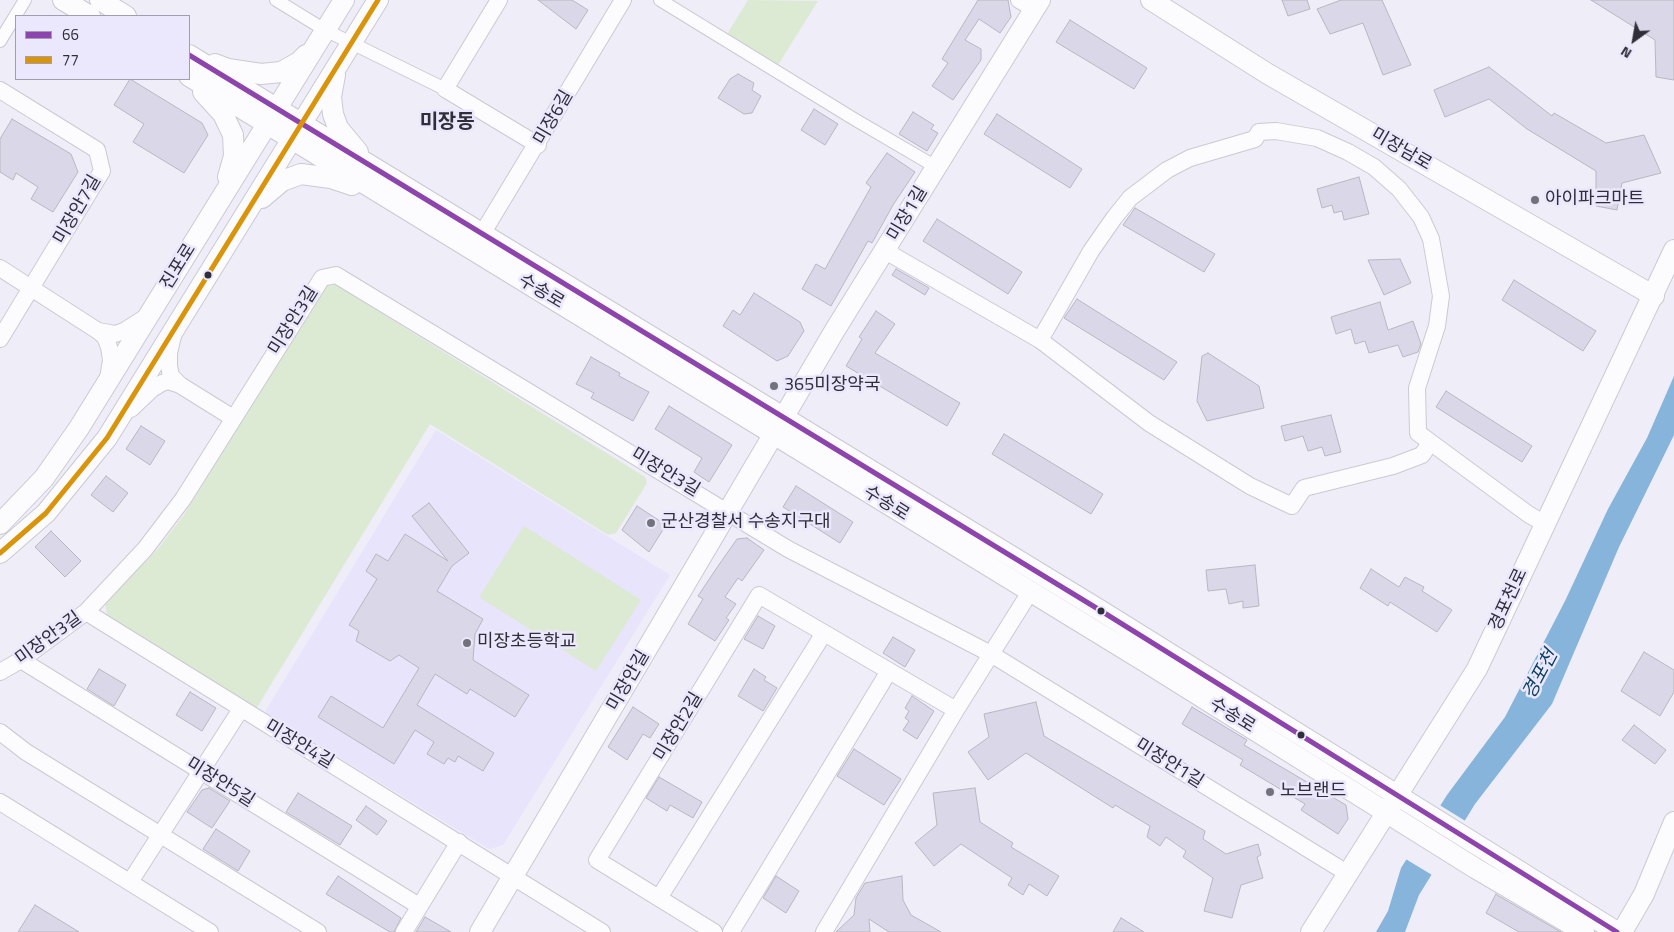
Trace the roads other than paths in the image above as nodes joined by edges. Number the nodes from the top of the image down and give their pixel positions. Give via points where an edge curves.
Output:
1 (25, 0) edge
2 (63, 0) edge
3 (276, 0) edge
4 (344, 0) edge
5 (378, 0) edge
6 (499, 0) edge
7 (623, 0) edge
8 (660, 0) edge
9 (1150, 0) edge
10 (1031, 3) edge
11 (99, 4) edge
12 (16, 15) edge
13 (124, 15) edge
14 (15, 16) edge
15 (321, 36) junction
16 (0, 41) edge
17 (348, 50) junction
18 (190, 54) edge
19 (190, 55) edge
20 (190, 76) edge
21 (187, 80) edge
22 (445, 89) junction
23 (0, 90) edge
24 (272, 117) junction
25 (296, 132) junction
26 (538, 145) junction
27 (936, 167) junction
28 (378, 171) junction
29 (377, 192) junction
30 (212, 213) junction
31 (234, 232) junction
32 (482, 234) junction
33 (887, 249) junction
34 (1674, 250) edge
35 (0, 268) edge
36 (33, 288) junction
37 (1654, 296) junction
38 (150, 314) junction
39 (175, 329) junction
40 (98, 330) junction
41 (0, 339) edge
42 (1040, 340) junction
43 (180, 384) junction
44 (106, 386) junction
45 (233, 418) junction
46 (778, 427) junction
47 (113, 429) junction
48 (1430, 443) junction
49 (728, 512) junction
50 (0, 524) edge
51 (1545, 524) junction
52 (0, 553) edge
53 (1030, 592) junction
54 (86, 612) junction
55 (824, 633) junction
56 (991, 654) junction
57 (21, 660) junction
58 (889, 671) junction
59 (0, 672) edge
60 (241, 709) junction
61 (956, 710) junction
62 (0, 732) edge
63 (202, 772) junction
64 (3, 805) edge
65 (1397, 808) junction
66 (1674, 822) edge
67 (161, 835) junction
68 (459, 842) junction
69 (1347, 873) junction
70 (513, 877) junction
71 (130, 882) junction
72 (659, 898) junction
73 (419, 906) junction
74 (210, 932) edge
75 (318, 932) edge
76 (404, 932) edge
77 (480, 932) edge
78 (602, 932) edge
79 (714, 932) edge
80 (731, 932) edge
81 (824, 932) edge
82 (1310, 932) edge
83 (1584, 932) edge
84 (1617, 932) edge
85 (1622, 932) edge

1 - 12 street
2 - 11 street
3 - 15 street
4 - 15 street, 진포로
5 - 17 street, 진포로
6 - 22 street
7 - 26 street, 미장6길
8 - 27 street
9 - 37 street, 미장남로 via 1268,74
10 - 27 street, 미장1길
11 - 13 street
14 - 16 street
15 - 17 street
15 - 18 street via 299,62 281,72 261,74 228,69
15 - 24 street, 진포로
17 - 22 street
17 - 25 street, 진포로
17 - 28 street via 333,82 333,114 348,142
19 - 24 street, 수송로
20 - 24 street, 수송로
21 - 30 street via 223,114 233,135 234,156
22 - 26 street
23 - 36 street, 미장안7길 via 97,150 102,171
24 - 25 street, 수송로
24 - 30 street, 진포로
25 - 28 street, 수송로
25 - 29 street, 수송로
25 - 31 street, 진포로
26 - 32 street, 미장6길
27 - 33 street, 미장1길
28 - 32 street, 수송로
29 - 31 street via 331,178 301,174 282,180 261,199
29 - 46 street, 수송로
30 - 38 street, 진포로
31 - 39 street, 진포로
32 - 46 street, 수송로
33 - 42 street
33 - 46 street, 미장1길
34 - 37 street, 경포천로
35 - 36 street
36 - 40 street
36 - 41 street, 미장안7길
37 - 51 street, 경포천로
38 - 40 street via 115,334
38 - 44 street, 진포로
39 - 43 street via 169,366 172,376
39 - 47 street, 진포로
40 - 44 street via 109,347 110,374
42 - 48 street via 1149,423 1250,486 1292,506 1304,488 1394,466 1422,455
42 - 48 street via 1091,251 1130,198 1167,170 1190,158 1255,139 1259,132 1276,131 1317,138 1374,167 1399,189 1421,217 1431,239 1441,296 1437,326 1417,388 1418,433
43 - 45 street
43 - 47 street via 168,381 152,389
44 - 50 street, 진포로 via 44,478
45 - 49 street, 미장안3길 via 322,278 336,274
45 - 54 street, 미장안3길 via 163,526
46 - 49 street, 미장안길
46 - 53 street, 수송로
46 - 65 street, 수송로 via 1098,609
47 - 52 street, 진포로 via 46,513
48 - 51 street
49 - 56 street, 미장안1길 via 788,549
49 - 70 street, 미장안길
51 - 65 street, 경포천로 via 1477,669
53 - 56 street
53 - 65 street, 수송로
54 - 57 street, 미장안3길
54 - 60 street, 미장안4길
55 - 58 street, 미장안2길
55 - 72 street
55 - 72 street, 미장안2길 via 759,595 597,860
56 - 61 street
56 - 69 street, 미장안1길
57 - 59 street, 미장안3길
57 - 63 street, 미장안5길
58 - 61 street, 미장안2길
58 - 80 street
60 - 63 street
60 - 68 street, 미장안4길
61 - 81 street
62 - 67 street via 26,752
63 - 67 street
63 - 73 street, 미장안5길
64 - 71 street
65 - 69 street, 경포천로
65 - 83 street, 수송로 via 1475,868
65 - 84 street, 수송로 via 1486,852
66 - 85 street via 1648,885
67 - 71 street
67 - 75 street
68 - 70 street, 미장안4길
68 - 73 street
69 - 82 street, 경포천로
70 - 77 street, 미장안길
70 - 78 street
71 - 74 street
72 - 79 street, 미장안2길
73 - 76 street

